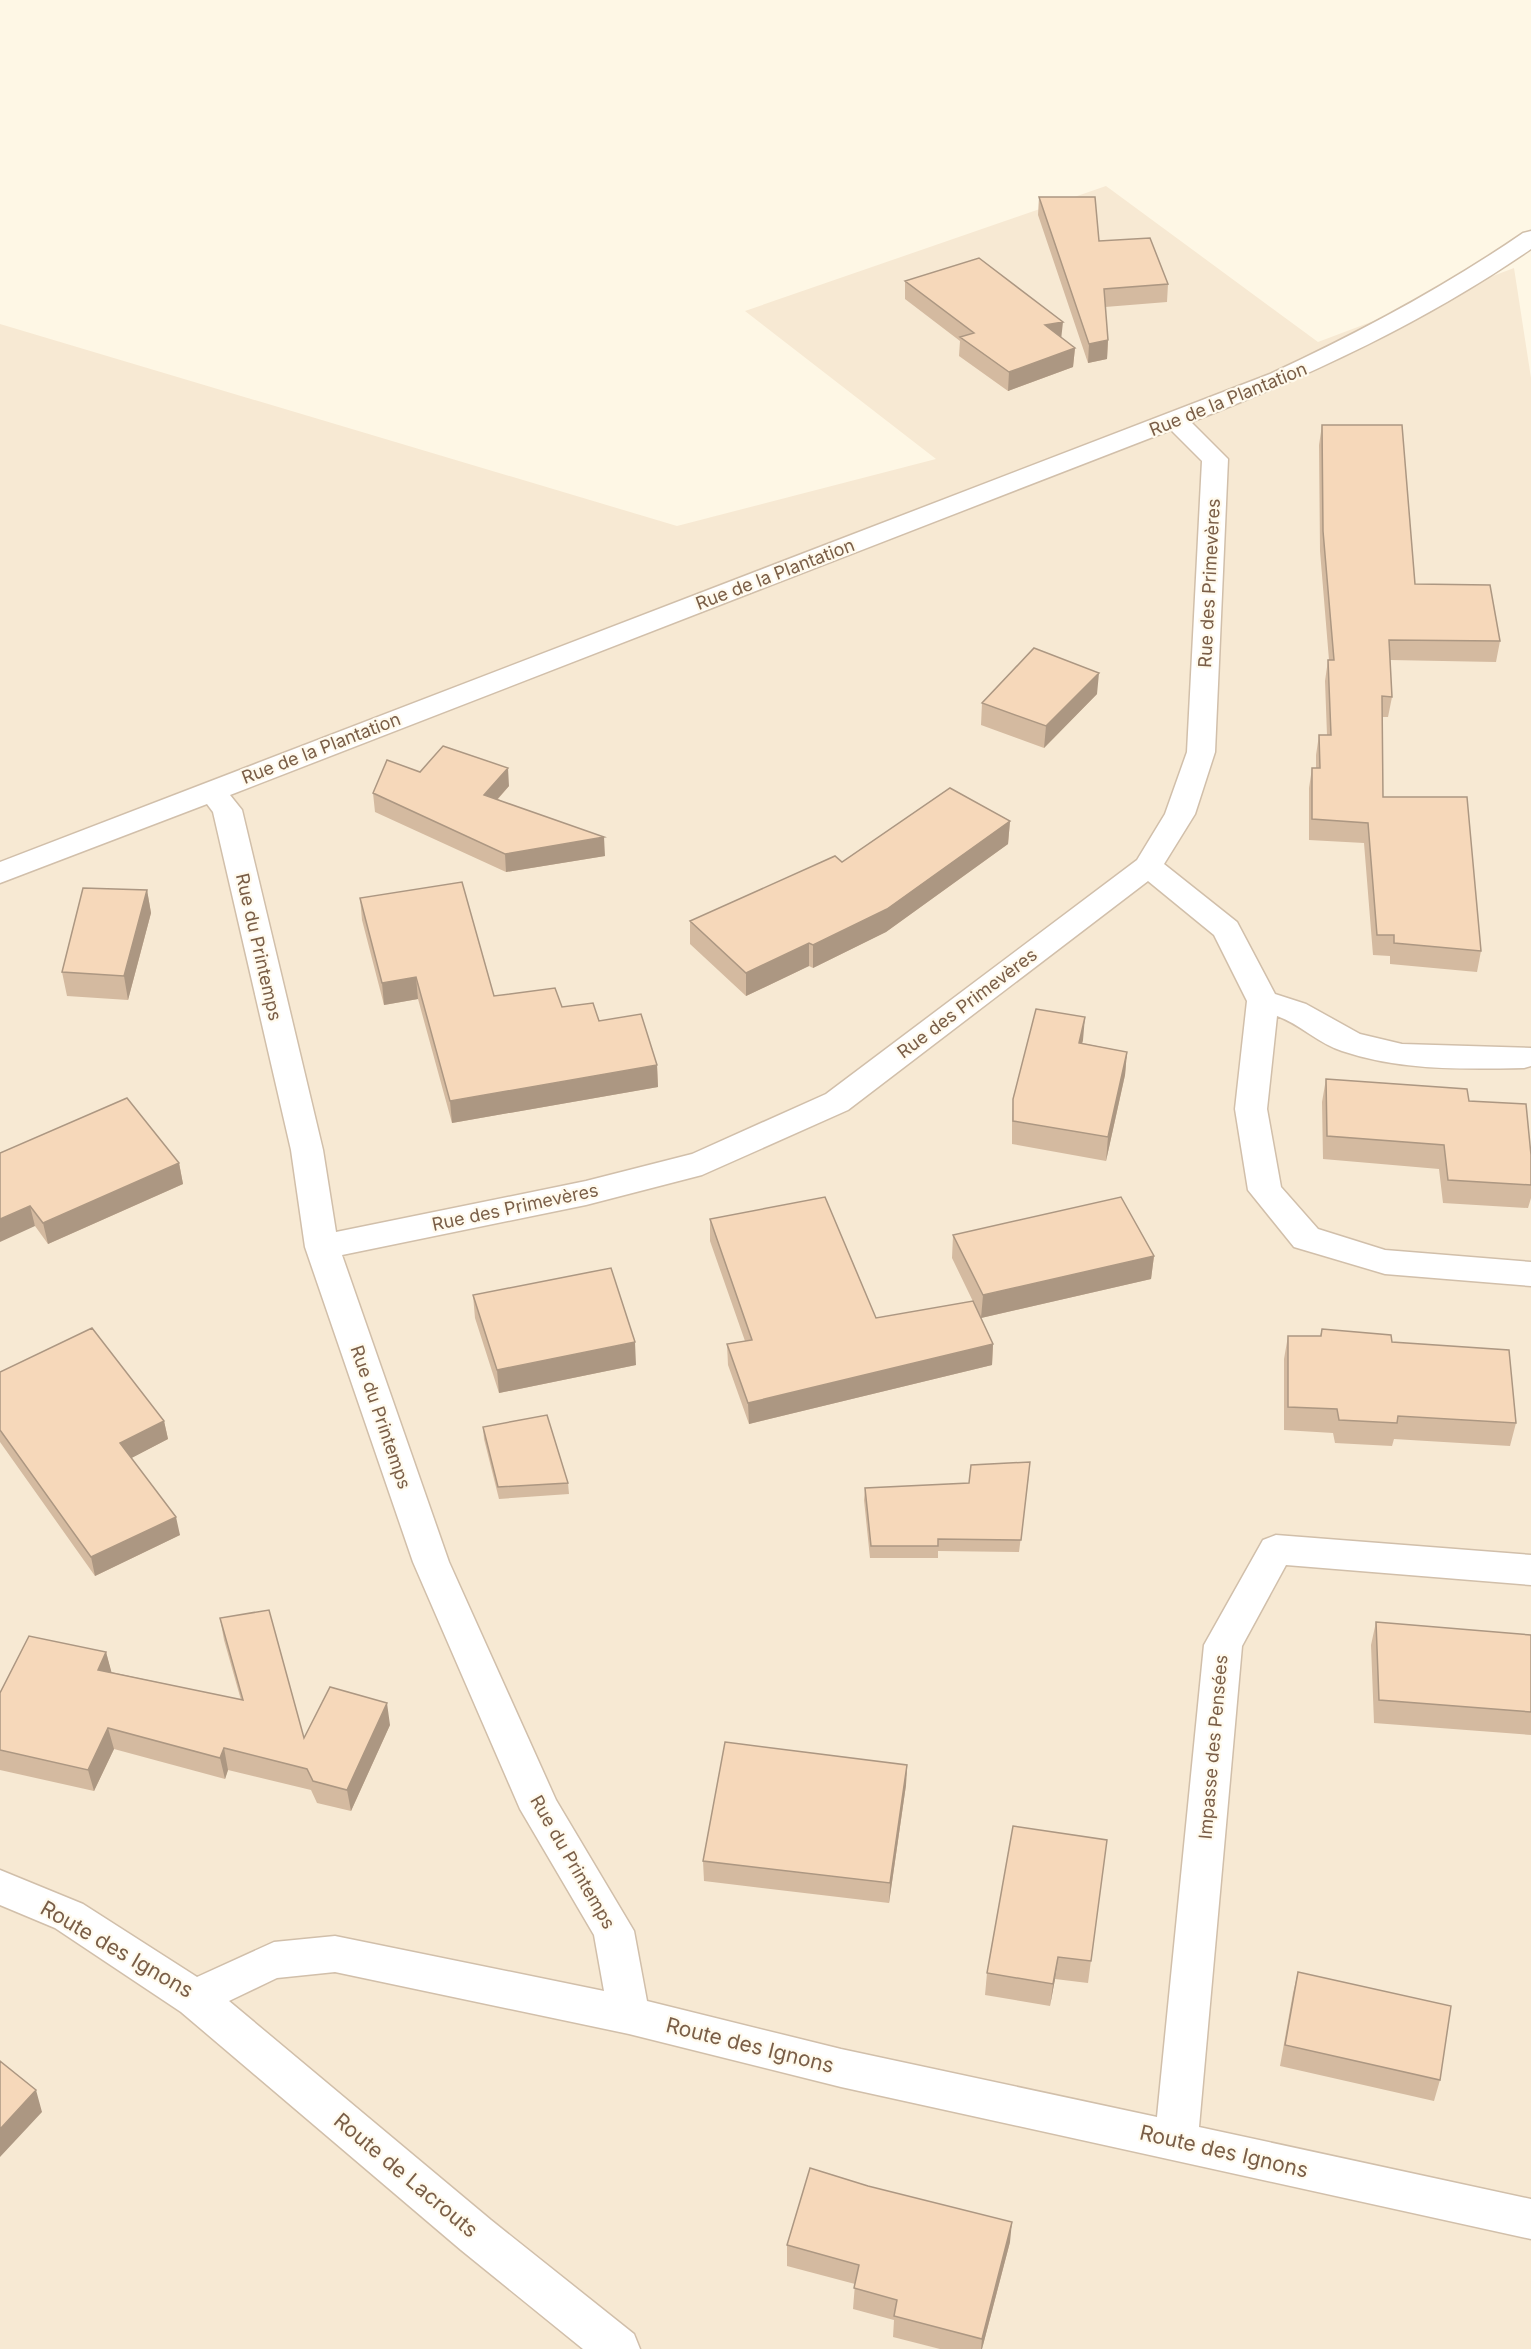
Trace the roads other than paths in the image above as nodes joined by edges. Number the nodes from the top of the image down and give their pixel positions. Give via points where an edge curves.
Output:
1 (1531, 238) edge
2 (1176, 421) junction
3 (212, 789) junction
4 (1148, 866) junction
5 (0, 873) edge
6 (1263, 1001) junction
7 (1524, 1057) dead end
8 (322, 1247) junction
9 (1531, 1274) edge
10 (1531, 1570) edge
11 (0, 1887) edge
12 (196, 1999) junction
13 (629, 2015) junction
14 (1176, 2140) junction
15 (1531, 2219) edge
16 (618, 2349) edge

1 - 2 street, Rue de la Plantation via 1354,345
2 - 3 street, Rue de la Plantation
2 - 4 street, Rue des Primevères via 1215,459 1201,752 1180,814
3 - 5 street, Rue de la Plantation
3 - 8 street, Rue du Printemps via 226,810 307,1150
4 - 6 street via 1226,929
4 - 8 street, Rue des Primevères via 837,1102 702,1163 586,1193
6 - 7 street via 1296,1011 1350,1043 1402,1055
6 - 9 street via 1251,1109 1265,1190 1306,1238 1385,1262
8 - 13 street, Rue du Printemps via 431,1562 540,1809 614,1931
10 - 14 street, Impasse des Pensées via 1276,1550 1223,1645
11 - 12 street, Route des Ignons via 69,1916
12 - 13 street, Route des Ignons via 274,1960 334,1954
12 - 16 street, Route de Lacrouts
13 - 14 street, Route des Ignons via 841,2068
14 - 15 street, Route des Ignons

